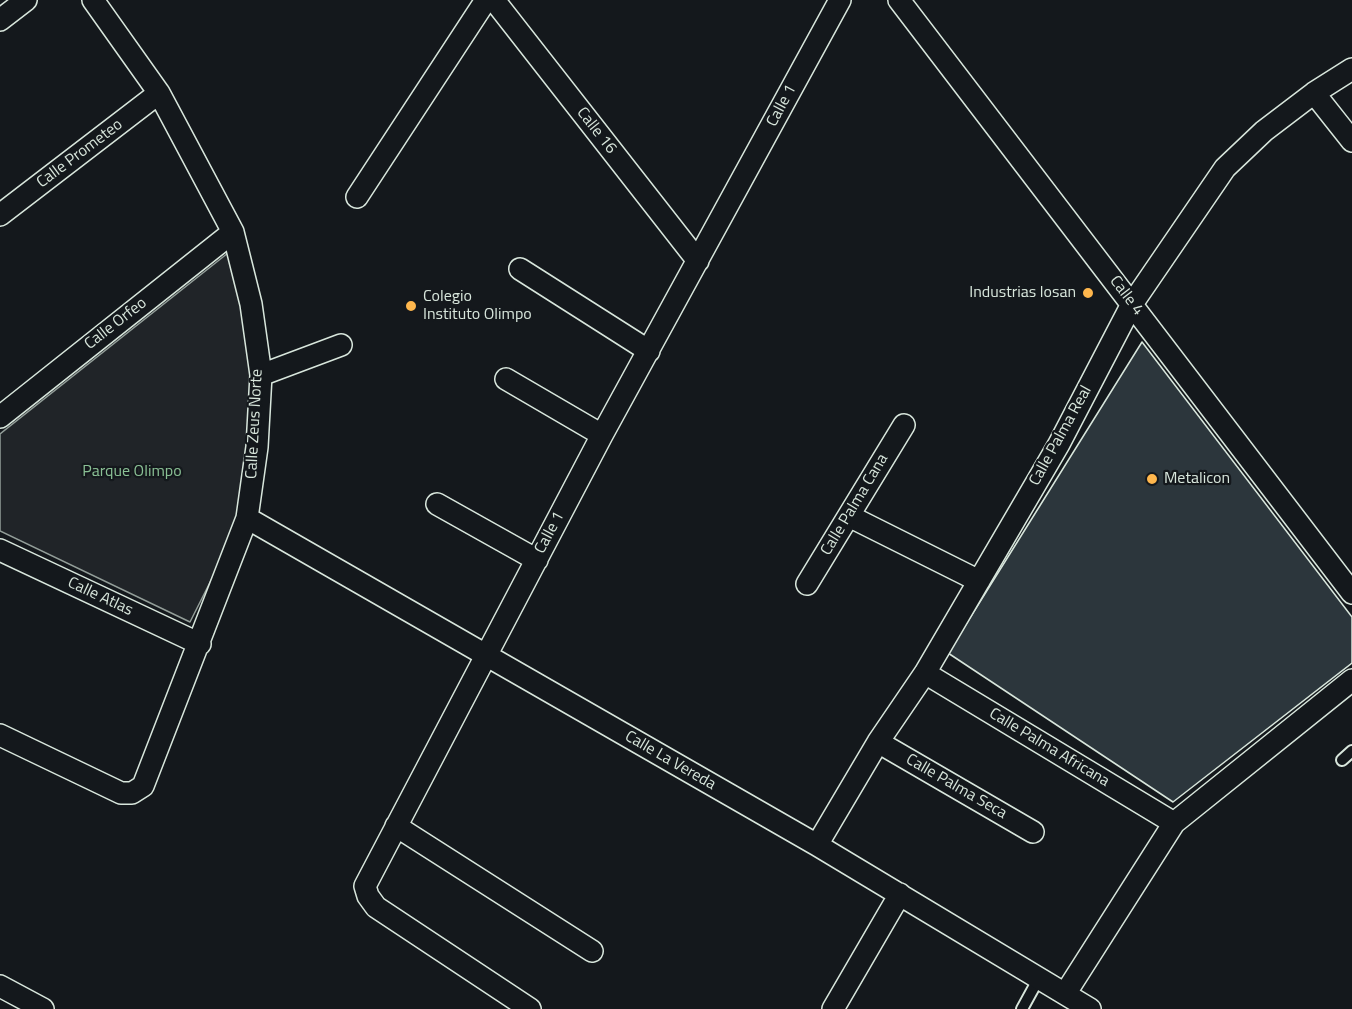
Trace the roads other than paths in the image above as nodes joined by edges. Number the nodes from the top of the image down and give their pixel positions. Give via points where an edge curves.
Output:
1 (26, 0) edge
2 (93, 0) edge
3 (486, 0) edge
4 (494, 0) edge
5 (840, 0) edge
6 (899, 0) edge
7 (0, 20) edge
8 (1352, 69) edge
9 (159, 93) junction
10 (1314, 93) junction
11 (1352, 141) edge
12 (357, 197) dead end
13 (0, 215) edge
14 (233, 232) junction
15 (698, 261) junction
16 (520, 269) dead end
17 (1132, 304) junction
18 (341, 345) dead end
19 (649, 351) junction
20 (261, 375) junction
21 (506, 379) dead end
22 (0, 417) edge
23 (904, 425) dead end
24 (602, 435) junction
25 (438, 504) dead end
26 (849, 516) junction
27 (247, 518) junction
28 (0, 550) edge
29 (537, 560) junction
30 (979, 581) junction
31 (807, 584) dead end
32 (1352, 593) edge
33 (200, 644) junction
34 (486, 656) junction
35 (925, 673) junction
36 (1352, 680) edge
37 (0, 735) edge
38 (878, 742) junction
39 (1352, 751) edge
40 (1342, 760) dead end
41 (1174, 823) junction
42 (396, 826) junction
43 (1033, 832) dead end
44 (817, 845) junction
45 (900, 894) junction
46 (592, 951) dead end
47 (1039, 978) junction
48 (0, 986) edge
49 (1065, 994) junction
50 (43, 1009) edge
51 (530, 1009) edge
52 (833, 1009) edge
53 (1022, 1009) edge
54 (1090, 1009) edge

1 - 7 street
2 - 9 street, Calle Zeus Norte
3 - 12 street
4 - 15 street, Calle 16
5 - 15 street, Calle 1
6 - 17 street, Calle 4
8 - 10 street, Calle Palma Real
9 - 13 street, Calle Prometeo
9 - 14 street, Calle Zeus Norte
10 - 11 street
10 - 17 street, Calle Palma Real via 1264,131 1225,168
14 - 20 street, Calle Zeus Norte via 251,304
14 - 22 street, Calle Orfeo
15 - 19 street, Calle 1
16 - 19 street
17 - 30 street, Calle Palma Real via 1059,444
17 - 32 street, Calle 4
18 - 20 street
19 - 24 street, Calle 1
20 - 27 street, Calle Zeus Norte via 257,447
21 - 24 street
23 - 26 street, Calle Palma Cana
24 - 29 street, Calle 1
25 - 29 street
26 - 30 street
26 - 31 street, Calle Palma Cana
27 - 33 street, Calle Zeus Norte
27 - 34 street, Calle La Vereda
28 - 33 street, Calle Atlas
29 - 34 street, Calle 1
30 - 35 street, Calle Palma Real
33 - 37 street, Calle Zeus Norte via 143,786 132,793 121,793
34 - 42 street, Calle 1
34 - 44 street, Calle La Vereda
35 - 38 street, Calle Palma Real
35 - 41 street, Calle Palma Africana
36 - 41 street
38 - 43 street, Calle Palma Seca
38 - 44 street, Calle Palma Real
39 - 40 lane
41 - 49 street
42 - 46 street
42 - 51 street, Calle 1 via 366,886 376,907
44 - 45 street, Calle La Vereda
45 - 47 street, Calle La Vereda
45 - 52 street
47 - 49 street, Calle La Vereda
47 - 53 lane
48 - 50 street
49 - 54 street, Calle La Vereda

